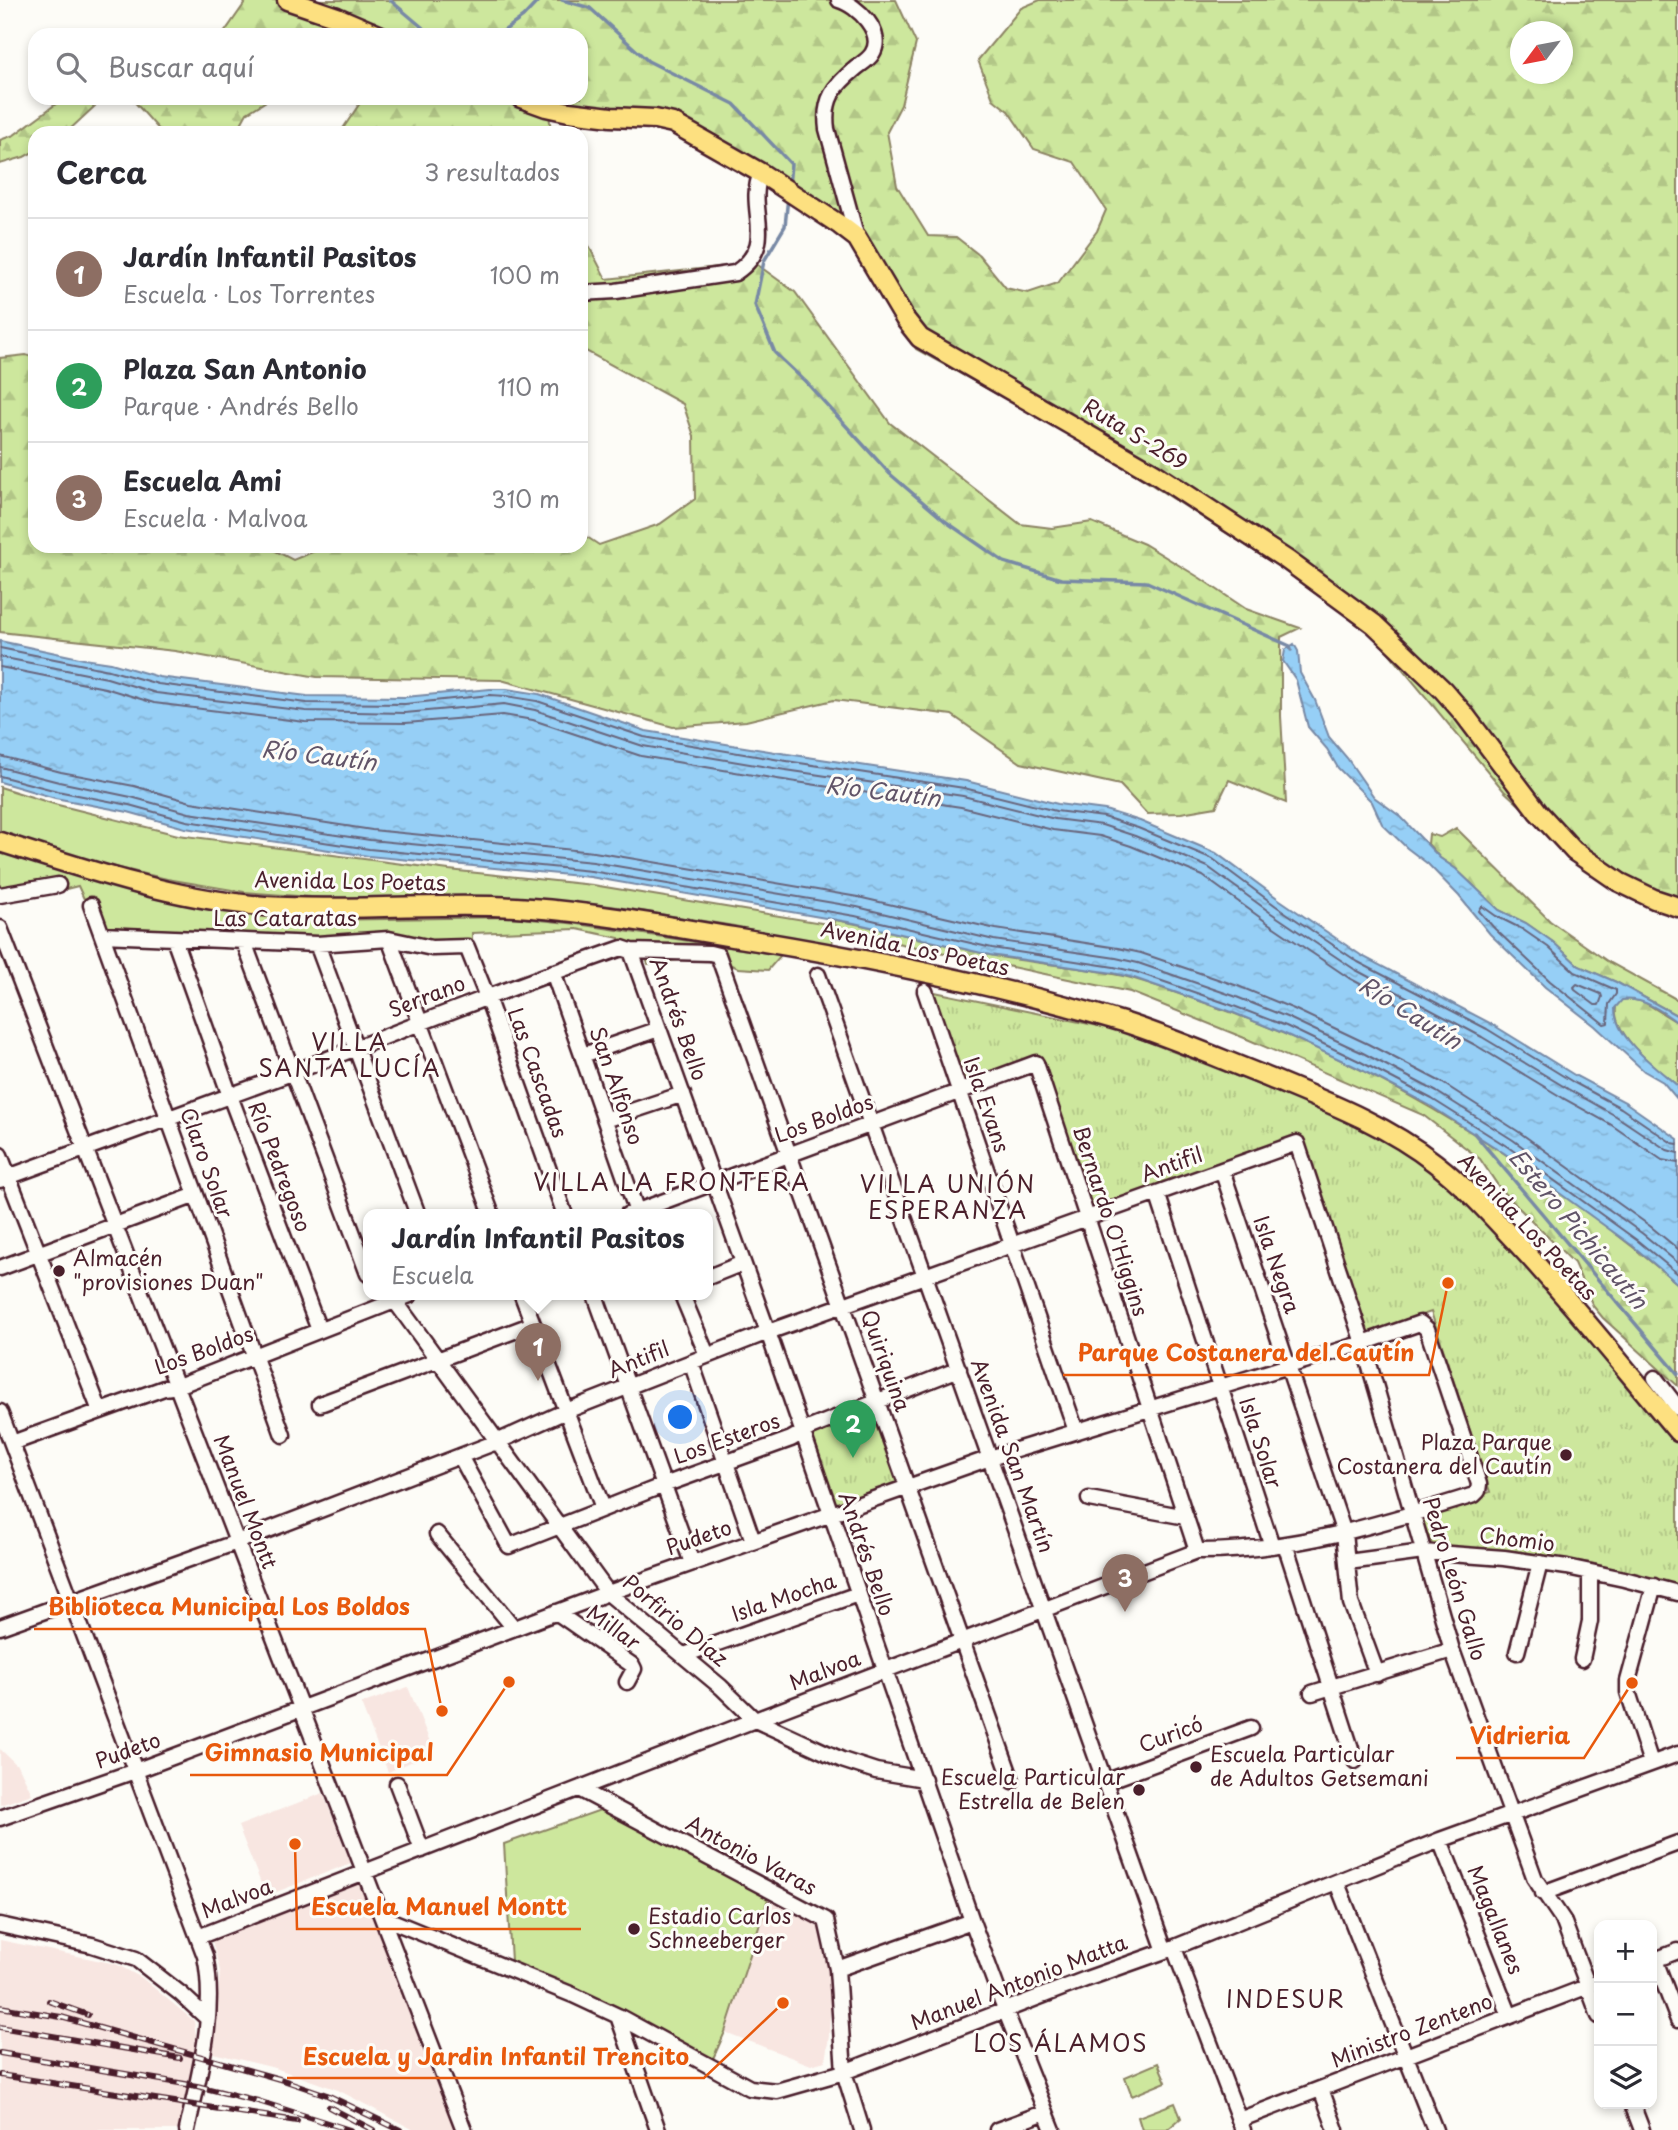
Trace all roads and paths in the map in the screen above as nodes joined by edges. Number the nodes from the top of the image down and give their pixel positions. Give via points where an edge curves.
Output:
1 (287, 0) edge
2 (838, 0) edge
3 (363, 28) edge
4 (540, 105) edge
5 (764, 175) junction
6 (857, 238) junction
7 (588, 293) edge
8 (0, 842) edge
9 (58, 885) dead end
10 (0, 895) edge
11 (91, 905) dead end
12 (1678, 907) edge
13 (0, 928) edge
14 (102, 935) junction
15 (174, 939) junction
16 (389, 939) junction
17 (244, 942) junction
18 (317, 944) junction
19 (467, 947) joint
20 (631, 951) junction
21 (718, 955) joint
22 (553, 972) junction
23 (818, 975) dead end
24 (925, 991) dead end
25 (487, 997) junction
26 (420, 1023) junction
27 (659, 1029) junction
28 (356, 1047) junction
29 (583, 1055) junction
30 (1036, 1063) joint
31 (293, 1072) junction
32 (959, 1092) junction
33 (682, 1094) junction
34 (230, 1096) junction
35 (168, 1119) junction
36 (605, 1120) junction
37 (872, 1124) junction
38 (1297, 1143) joint
39 (85, 1147) junction
40 (0, 1155) edge
41 (789, 1155) junction
42 (1222, 1170) junction
43 (4, 1178) edge
44 (714, 1182) junction
45 (1157, 1193) junction
46 (196, 1195) junction
47 (416, 1209) edge
48 (490, 1209) edge
49 (563, 1209) edge
50 (632, 1209) edge
51 (646, 1209) edge
52 (1087, 1218) junction
53 (116, 1226) junction
54 (1012, 1245) junction
55 (38, 1255) junction
56 (363, 1261) edge
57 (743, 1263) junction
58 (0, 1268) edge
59 (713, 1275) edge
60 (925, 1275) junction
61 (524, 1300) edge
62 (597, 1300) edge
63 (684, 1300) edge
64 (378, 1301) edge
65 (395, 1301) joint
66 (843, 1305) junction
67 (533, 1324) junction
68 (319, 1329) junction
69 (768, 1332) junction
70 (1363, 1343) junction
71 (253, 1356) junction
72 (707, 1356) junction
73 (438, 1358) junction
74 (691, 1362) junction
75 (1288, 1366) junction
76 (959, 1369) junction
77 (1655, 1378) dead end
78 (178, 1386) junction
79 (629, 1386) junction
80 (1220, 1387) junction
81 (877, 1401) junction
82 (320, 1404) dead end
83 (1678, 1408) edge
84 (1150, 1409) junction
85 (100, 1411) junction
86 (566, 1411) junction
87 (0, 1412) edge
88 (1076, 1431) junction
89 (802, 1432) junction
90 (1678, 1432) edge
91 (283, 1435) dead end
92 (499, 1441) junction
93 (12, 1443) junction
94 (460, 1456) junction
95 (990, 1458) junction
96 (726, 1463) junction
97 (664, 1485) junction
98 (908, 1487) junction
99 (1478, 1491) joint
100 (1089, 1499) dead end
101 (603, 1508) junction
102 (830, 1514) junction
103 (1412, 1514) junction
104 (1186, 1517) junction
105 (560, 1525) junction
106 (1344, 1533) junction
107 (437, 1534) dead end
108 (753, 1541) junction
109 (237, 1542) junction
110 (1278, 1545) junction
111 (1197, 1551) junction
112 (1423, 1552) junction
113 (1348, 1562) junction
114 (692, 1563) junction
115 (1540, 1563) junction
116 (1590, 1573) junction
117 (1654, 1586) junction
118 (1678, 1592) edge
119 (608, 1593) junction
120 (858, 1594) junction
121 (70, 1602) junction
122 (1044, 1611) junction
123 (556, 1612) junction
124 (0, 1627) edge
125 (514, 1628) junction
126 (963, 1641) junction
127 (1452, 1650) junction
128 (1517, 1651) dead end
129 (684, 1655) junction
130 (1582, 1659) dead end
131 (884, 1670) junction
132 (1377, 1674) junction
133 (627, 1682) dead end
134 (1332, 1687) junction
135 (1312, 1693) dead end
136 (302, 1708) junction
137 (755, 1720) junction
138 (1251, 1728) dead end
139 (1678, 1754) edge
140 (1355, 1761) dead end
141 (1651, 1763) junction
142 (135, 1771) junction
143 (924, 1779) junction
144 (1012, 1781) dead end
145 (1105, 1782) junction
146 (397, 1784) dead end
147 (579, 1789) junction
148 (1512, 1814) junction
149 (0, 1818) edge
150 (1440, 1840) junction
151 (1678, 1843) edge
152 (422, 1850) junction
153 (365, 1873) junction
154 (1337, 1883) junction
155 (1543, 1893) junction
156 (382, 1917) junction
157 (972, 1921) junction
158 (1, 1923) edge
159 (198, 1937) junction
160 (1170, 1949) junction
161 (1678, 1951) edge
162 (1657, 1959) edge
163 (837, 1969) junction
164 (1657, 1970) edge
165 (1594, 1984) edge
166 (1005, 2010) junction
167 (618, 2016) junction
168 (1510, 2016) junction
169 (208, 2019) junction
170 (1678, 2020) edge
171 (1405, 2056) junction
172 (844, 2072) junction
173 (1321, 2089) junction
174 (1634, 2109) edge
175 (1046, 2112) junction
176 (1241, 2125) edge
177 (187, 2130) edge
178 (464, 2130) edge
179 (658, 2130) edge
180 (862, 2130) edge
181 (997, 2130) edge
182 (1053, 2130) edge
183 (1336, 2130) edge
184 (1435, 2130) edge
185 (1642, 2130) edge

1 - 3 main road
2 - 6 street via 859,12 876,39 870,57 834,88 826,113
4 - 5 main road, Ruta S-269 via 673,123
5 - 6 main road, Ruta S-269
5 - 7 street via 755,190 759,236 747,264 734,272
6 - 12 main road, Ruta S-269 via 920,338 1188,494 1374,624 1444,690 1574,851 1619,882
8 - 90 main road, Avenida Los Poetas via 137,883 217,900 322,908 529,908 601,916 838,954 1126,1023 1332,1104 1383,1129 1435,1163 1538,1266
9 - 10 street
11 - 14 street, Claro Solar
13 - 39 street, Manuel Montt
14 - 15 street, Las Cataratas
14 - 35 street, Claro Solar
15 - 17 street, Las Cataratas
15 - 34 street, Río Pedregoso
16 - 18 street, Las Cataratas
16 - 19 street, Las Cataratas via 432,948
16 - 26 street
17 - 18 street, Las Cataratas
17 - 31 street
18 - 28 street
19 - 25 street, Las Cascadas
20 - 21 street, Serrano
20 - 22 street, Serrano via 622,948
20 - 27 street, Andrés Bello
21 - 41 street, Quiriquina
22 - 25 street, Serrano
22 - 29 street, San Alfonso
23 - 37 street, Avenida San Martín
24 - 32 street, Isla Evans
25 - 26 street, Serrano
25 - 49 street, Las Cascadas
26 - 28 street, Serrano
26 - 48 street
27 - 29 street
27 - 33 street, Andrés Bello
28 - 31 street, Serrano
28 - 47 street
29 - 36 street, San Alfonso
30 - 32 street, Los Boldos
30 - 52 street, Bernardo O'Higgins
31 - 34 street, Serrano
31 - 56 street
32 - 37 street, Los Boldos
32 - 54 street, Isla Evans
33 - 36 street
33 - 44 street, Andrés Bello
34 - 35 street, Serrano
34 - 68 street, Río Pedregoso
35 - 39 street, Serrano
35 - 46 street, Claro Solar
36 - 50 street, San Alfonso
37 - 41 street, Los Boldos
37 - 60 street, Avenida San Martín
38 - 42 street, Antifil
38 - 70 street, Pedro León Gallo
39 - 43 street, Serrano
39 - 53 street, Manuel Montt
40 - 43 street
41 - 44 street, Los Boldos
41 - 66 street, Quiriquina
42 - 45 street, Antifil
42 - 75 street, Isla Negra
43 - 55 street
44 - 51 street, Los Boldos
44 - 57 street, Andrés Bello
45 - 52 street, Antifil
45 - 80 street, Isla Solar
46 - 53 street
46 - 71 street, Claro Solar
52 - 54 street, Antifil
52 - 84 street, Bernardo O'Higgins
53 - 55 street
53 - 78 street, Manuel Montt
54 - 60 street, Antifil
54 - 88 street, Isla Evans
55 - 58 street
55 - 85 street
57 - 59 street
57 - 69 street, Andrés Bello
60 - 66 street, Antifil
60 - 76 street, Avenida San Martín
61 - 67 street
62 - 79 street
63 - 72 street
64 - 65 street, Los Boldos
64 - 68 street, Los Boldos
65 - 73 street, Porfirio Díaz
66 - 69 street, Antifil
66 - 81 street, Quiriquina
67 - 73 street
67 - 86 street
68 - 71 street, Los Boldos
69 - 72 street, Antifil
69 - 89 street, Andrés Bello
70 - 75 street, Pudeto
70 - 99 street, Pudeto via 1420,1323 1427,1329
70 - 103 street, Pedro León Gallo
71 - 78 street, Los Boldos
71 - 91 street, Claro Solar
72 - 74 street, Antifil
73 - 82 street
73 - 92 street, Porfirio Díaz
74 - 79 street, Antifil
74 - 96 street
75 - 80 street, Pudeto
75 - 106 street, Isla Negra
76 - 81 street, Los Esteros
76 - 95 street, Avenida San Martín
77 - 83 street
78 - 85 street, Los Boldos
78 - 109 street, Manuel Montt
79 - 86 street, Antifil
79 - 97 street
80 - 84 street, Pudeto
80 - 110 street, Isla Solar
81 - 89 street, Los Esteros
81 - 98 street, Quiriquina
84 - 88 street, Pudeto
84 - 104 street, Bernardo O'Higgins
85 - 93 street, Los Boldos
86 - 92 street, Antifil
86 - 101 street
87 - 93 street
88 - 95 street, Pudeto
89 - 96 street, Los Esteros
89 - 102 street, Andrés Bello
92 - 94 street, Antifil
92 - 105 street, Porfirio Díaz
93 - 121 street
94 - 105 street, Los Esteros via 509,1546
94 - 109 street, Antifil
95 - 98 street, Pudeto
95 - 122 street, Avenida San Martín
96 - 97 street, Los Esteros
96 - 108 street
97 - 101 street, Los Esteros
97 - 114 street
98 - 102 street, Pudeto
98 - 126 street, Quiriquina
99 - 103 street, Malvoa
100 - 104 street
101 - 105 street, Los Esteros
102 - 108 street, Pudeto
102 - 120 street, Andrés Bello
103 - 106 street, Malvoa
103 - 112 street, Pedro León Gallo
104 - 111 street, Bernardo O'Higgins
105 - 119 street, Porfirio Díaz
106 - 110 street, Malvoa
106 - 113 street, Isla Negra
107 - 125 street
108 - 114 street, Pudeto
109 - 121 street, Antifil
109 - 136 street, Manuel Montt
110 - 111 street, Malvoa
110 - 134 street, Isla Solar
111 - 122 street, Malvoa
112 - 113 street, Chomio
112 - 115 street, Chomio
112 - 127 street, Pedro León Gallo
113 - 132 street, Isla Negra via 1351,1603
114 - 119 street, Pudeto
115 - 116 street, Chomio
115 - 128 street
116 - 117 street, Chomio
116 - 130 street via 1590,1621
117 - 118 street, Chomio
117 - 141 street via 1628,1681
119 - 123 street, Pudeto
119 - 129 street, Porfirio Díaz
120 - 129 street, Isla Mocha
120 - 131 street, Andrés Bello
121 - 124 street, Antifil
121 - 142 street
122 - 126 street, Malvoa
122 - 145 street, Avenida San Martín
123 - 125 street, Pudeto
123 - 133 street, Millar via 632,1665
125 - 136 street, Pudeto
126 - 131 street, Malvoa
126 - 144 street, Quiriquina
127 - 132 street
127 - 148 street, Pedro León Gallo
129 - 137 street, Porfirio Díaz
131 - 137 street, Malvoa
131 - 143 street, Andrés Bello
132 - 134 street
134 - 135 street
134 - 140 street, Isla Solar
136 - 142 street, Pudeto
136 - 153 street, Manuel Montt
137 - 143 street, Porfirio Díaz via 842,1760
137 - 147 street, Malvoa
138 - 145 street, Curicó
139 - 141 street, Manuel Antonio Matta
141 - 148 street, Manuel Antonio Matta
142 - 149 street, Pudeto
142 - 159 street
143 - 157 street, Andrés Bello
145 - 160 street, Avenida San Martín
146 - 152 street
147 - 152 street, Malvoa
147 - 163 street, Antonio Varas via 826,1920
148 - 150 street, Manuel Antonio Matta
148 - 155 street, Pedro León Gallo
150 - 154 street, Manuel Antonio Matta
150 - 168 street, Magallanes
151 - 155 street
152 - 153 street, Malvoa
153 - 156 street, Manuel Montt
153 - 159 street, Malvoa
154 - 160 street, Manuel Antonio Matta
154 - 171 street
155 - 165 street, Pedro León Gallo via 1563,1920
156 - 167 street, Manuel Antonio Matta
156 - 178 street, Manuel Montt
157 - 163 street
157 - 166 street, Andrés Bello
158 - 169 street via 136,1959
159 - 169 street via 207,1969
160 - 166 street, Manuel Antonio Matta
160 - 176 street, Avenida San Martín
161 - 162 street
163 - 172 street, Antonio Varas
164 - 170 street
165 - 168 street, Ministro Zenteno
166 - 172 street, Manuel Antonio Matta
166 - 175 street, Andrés Bello
167 - 172 street, Manuel Antonio Matta via 759,2091 785,2090
167 - 179 street
168 - 171 street, Ministro Zenteno
169 - 177 street
171 - 173 street, Ministro Zenteno
171 - 184 street
172 - 180 street, Antonio Varas
173 - 176 street, Ministro Zenteno
173 - 183 street
174 - 185 street
175 - 181 street
175 - 182 street, Andrés Bello

